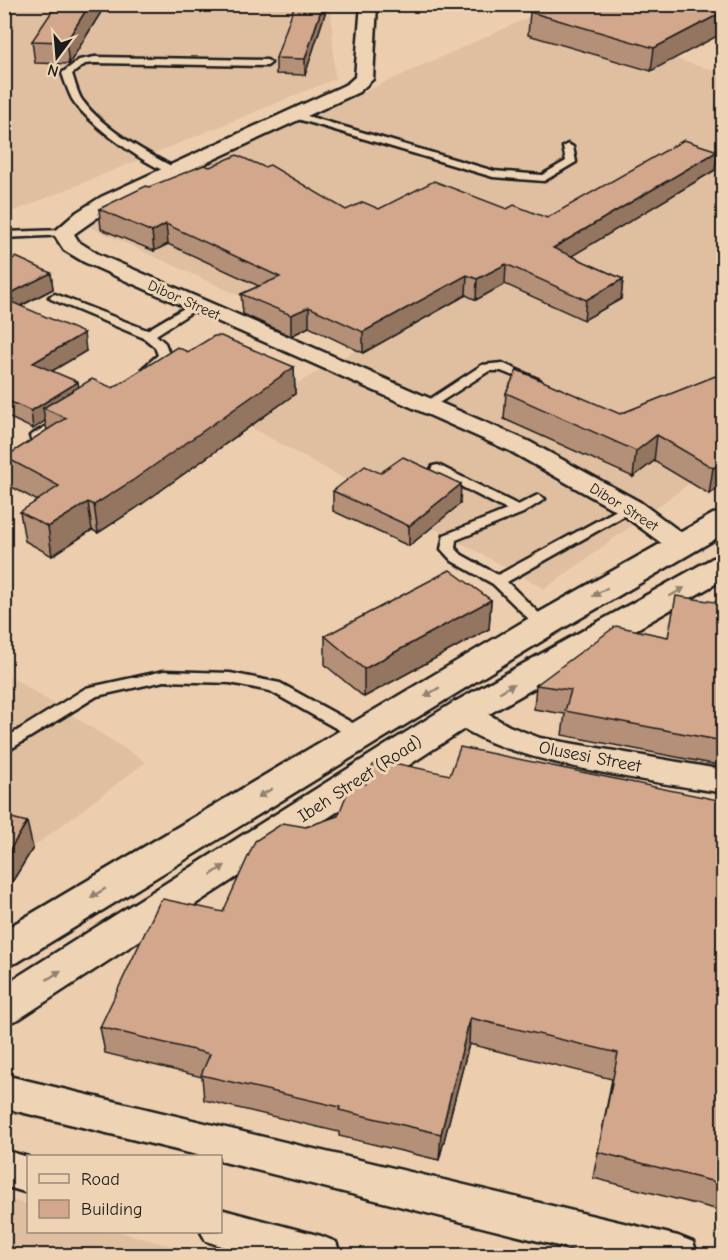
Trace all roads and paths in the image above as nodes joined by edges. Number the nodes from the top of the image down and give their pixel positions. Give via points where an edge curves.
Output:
1 (369, 4) edge
2 (267, 63) dead end
3 (294, 115) junction
4 (568, 147) dead end
5 (173, 171) junction
6 (63, 233) junction
7 (4, 235) edge
8 (55, 297) dead end
9 (195, 306) junction
10 (148, 335) junction
11 (142, 372) edge
12 (549, 386) edge
13 (427, 405) junction
14 (75, 413) edge
15 (36, 436) edge
16 (438, 468) dead end
17 (538, 499) dead end
18 (631, 508) junction
19 (518, 510) junction
20 (723, 521) edge
21 (681, 545) junction
22 (723, 565) edge
23 (498, 581) junction
24 (543, 624) junction
25 (463, 713) junction
26 (361, 735) junction
27 (4, 747) edge
28 (723, 782) edge
29 (4, 950) edge
30 (4, 1007) edge
31 (4, 1092) edge
32 (4, 1168) edge
33 (27, 1174) edge
34 (222, 1229) edge
35 (321, 1256) edge
36 (678, 1256) edge

1 - 3 street via 364,79
2 - 5 lane via 95,60 82,62 67,73 89,113 152,161
3 - 4 lane via 493,174 519,178 544,178 571,162
3 - 5 street
5 - 6 street via 108,201
6 - 7 lane
6 - 9 street, Dibor Street via 71,246 91,258
8 - 10 lane
9 - 10 lane
9 - 13 street, Dibor Street
10 - 11 lane via 161,346 164,356
12 - 13 lane via 502,368 486,368
13 - 18 street, Dibor Street via 519,446
14 - 15 lane
16 - 19 lane
17 - 19 lane
18 - 21 street, Dibor Street
18 - 23 lane
19 - 23 lane via 449,538 448,549 457,558
20 - 21 street, Ibeh Street (Road)
21 -> 24 street, Ibeh Street (Road)
25 -> 22 street, Ibeh Street (Road)
23 - 24 lane
24 -> 26 street, Ibeh Street (Road)
25 - 28 street, Olusesi Street via 498,734 536,748
30 -> 25 street, Ibeh Street (Road)
26 - 27 lane via 274,687 230,678 164,676 92,692
26 -> 29 street, Ibeh Street (Road)
31 - 36 street
32 - 33 street
34 - 35 street

